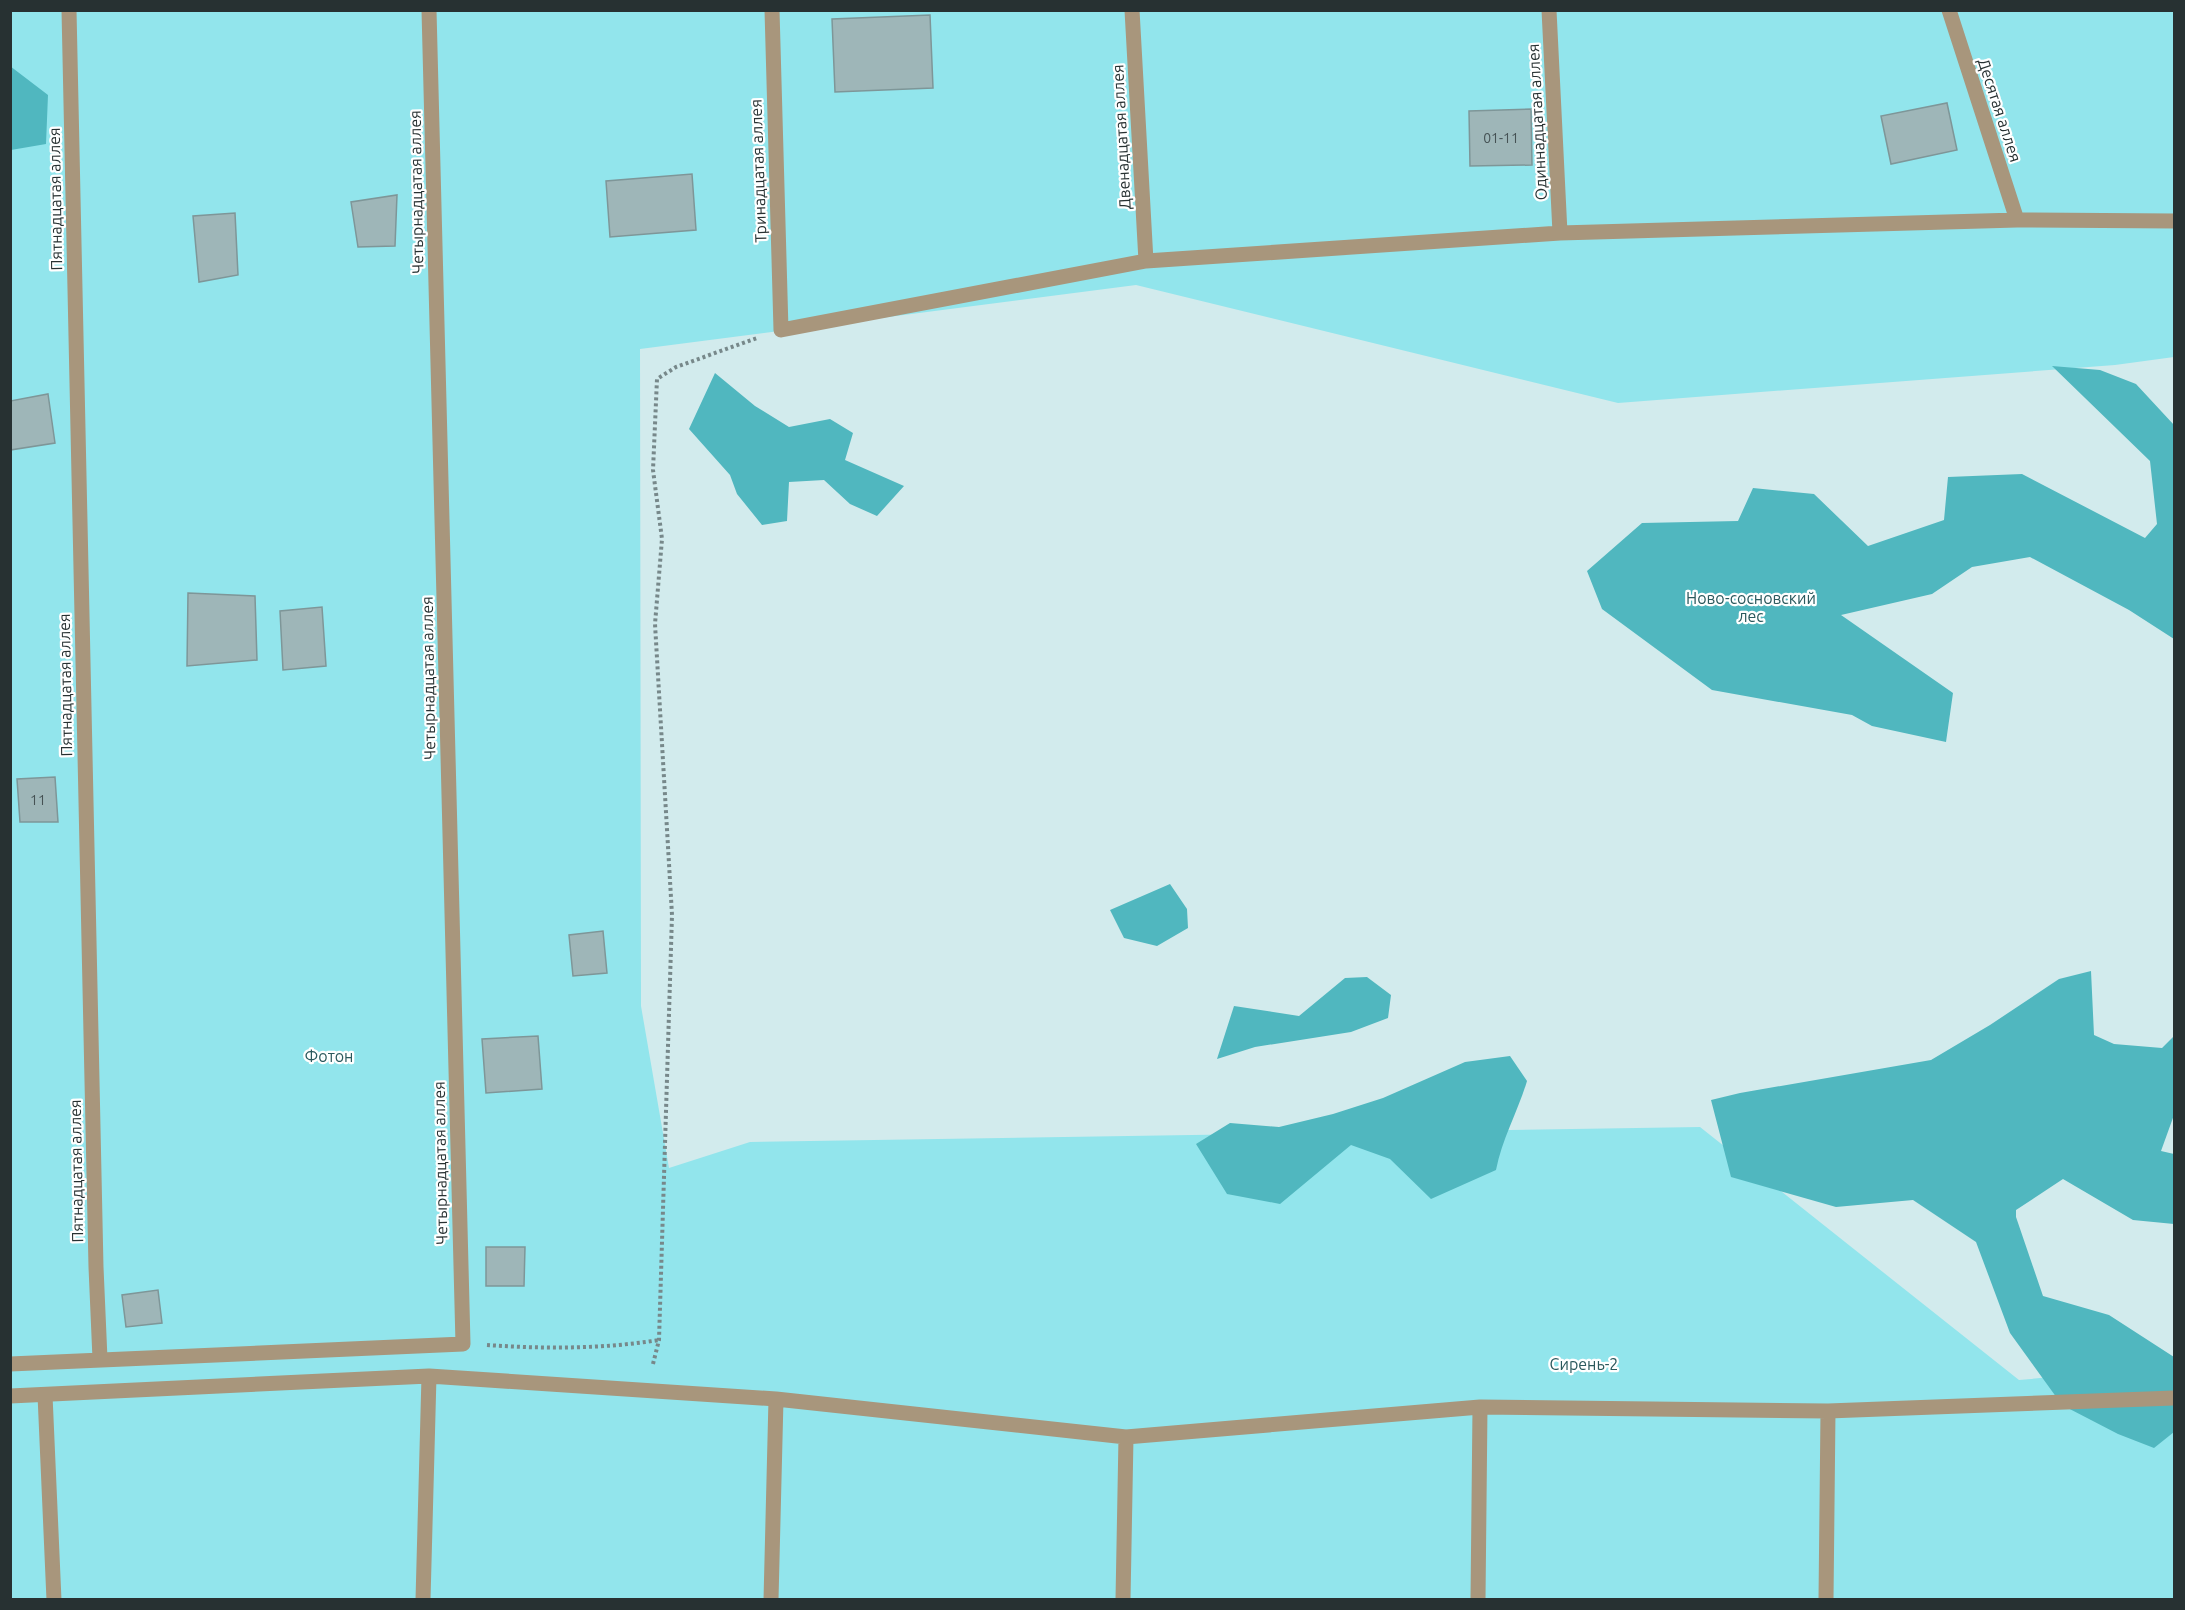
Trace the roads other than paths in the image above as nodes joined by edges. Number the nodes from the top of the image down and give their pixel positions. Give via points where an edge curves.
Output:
1 (69, 10) edge
2 (429, 10) edge
3 (772, 10) edge
4 (1132, 10) edge
5 (1549, 10) edge
6 (1949, 10) edge
7 (2017, 220) junction
8 (2175, 221) edge
9 (1560, 233) junction
10 (1146, 261) junction
11 (100, 1359) junction
12 (10, 1364) edge
13 (429, 1377) junction
14 (45, 1395) junction
15 (10, 1396) edge
16 (2175, 1398) edge
17 (776, 1399) junction
18 (1480, 1407) junction
19 (1828, 1411) junction
20 (1126, 1437) junction
21 (54, 1599) edge
22 (423, 1599) edge
23 (771, 1599) edge
24 (1123, 1599) edge
25 (1478, 1599) edge
26 (1826, 1599) edge

1 - 11 lane, Пятнадцатая аллея
2 - 11 lane, Четырнадцатая аллея via 462,1344
3 - 10 lane, Тринадцатая аллея via 781,330
4 - 10 lane, Двенадцатая аллея
5 - 9 lane, Одиннадцатая аллея
6 - 7 lane, Десятая аллея
7 - 8 lane
7 - 9 lane
9 - 10 lane
11 - 12 lane
13 - 14 lane
13 - 17 lane
13 - 22 lane
14 - 15 lane
14 - 21 lane
16 - 19 lane
17 - 20 lane
17 - 23 lane
18 - 19 lane
18 - 20 lane
18 - 25 lane
19 - 26 lane
20 - 24 lane

